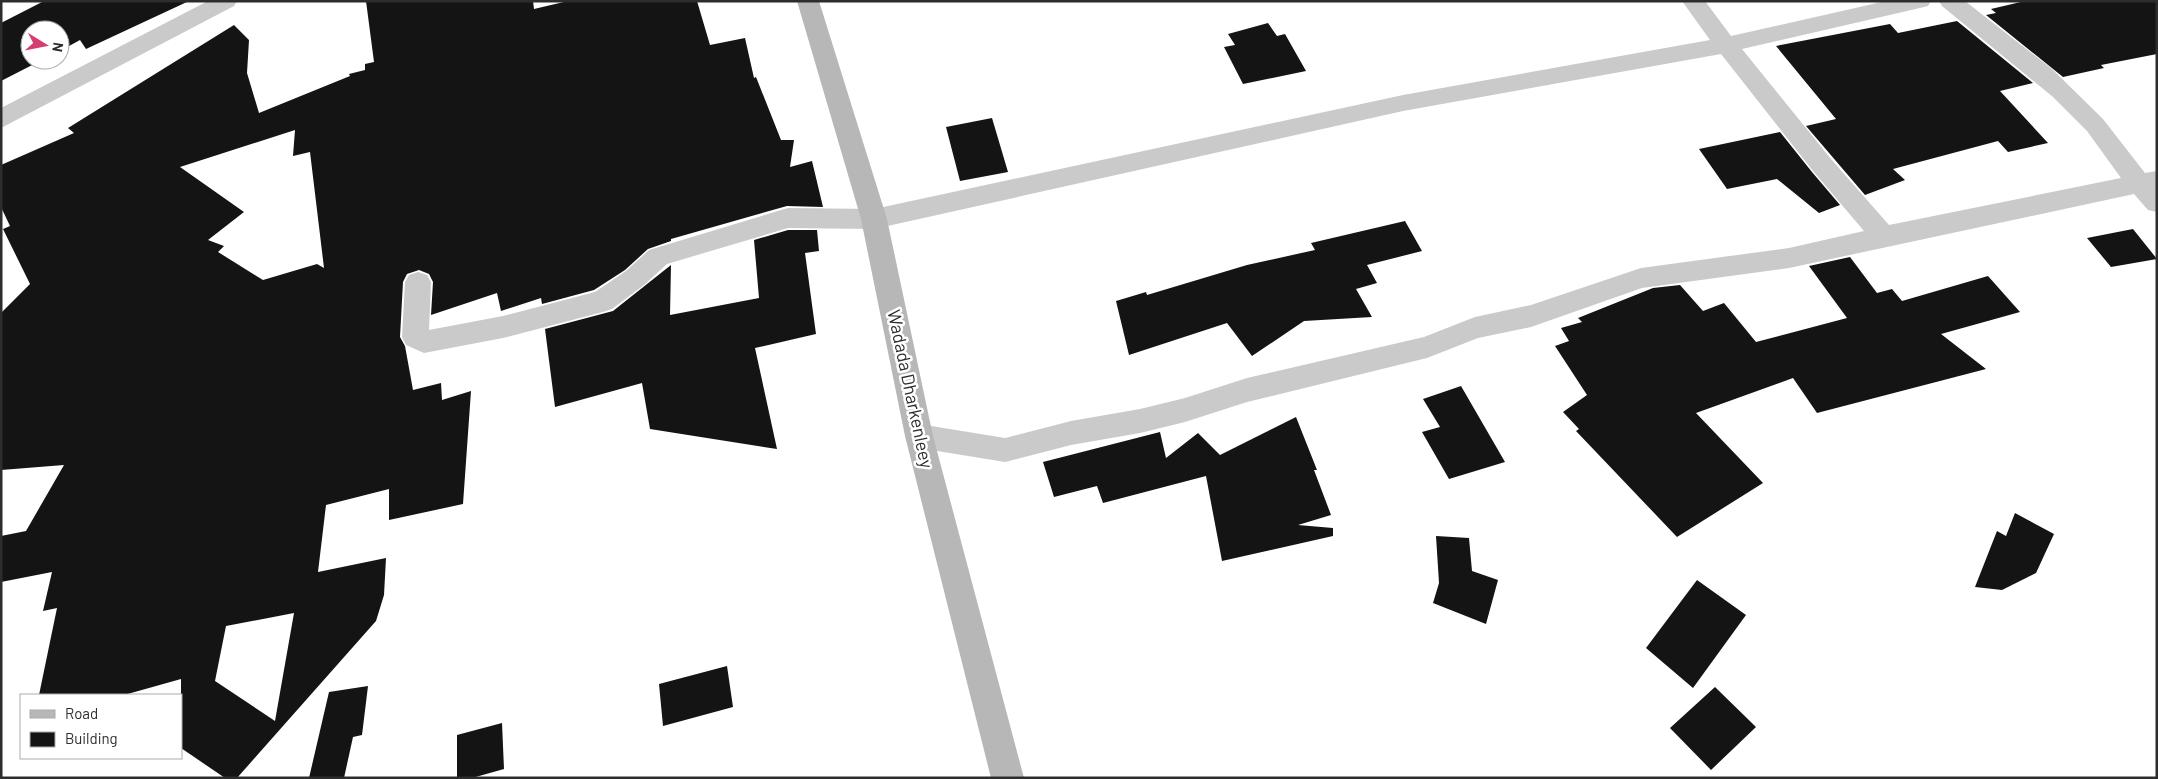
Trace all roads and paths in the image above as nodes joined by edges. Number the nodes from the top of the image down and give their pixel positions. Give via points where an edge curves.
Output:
1 (226, 1) edge
2 (808, 1) edge
3 (1693, 1) edge
4 (1920, 1) edge
5 (1950, 1) edge
6 (1726, 45) junction
7 (1, 119) edge
8 (2148, 182) edge
9 (2157, 203) edge
10 (874, 218) junction
11 (1884, 236) junction
12 (418, 282) dead end
13 (919, 436) junction
14 (1008, 778) edge

1 - 7 street
2 - 10 main road, Wadada Dharkenleey
3 - 6 street
4 - 6 street
5 - 8 street via 2033,64
6 - 10 street via 1403,103
6 - 11 street
8 - 9 street
8 - 11 street
10 - 12 street via 788,218 658,257 604,301 503,327 424,342 415,338
10 - 13 main road, Wadada Dharkenleey
11 - 13 street via 1789,258 1641,278 1531,316 1475,328 1427,347 1247,390 1140,421 1071,433 1005,450
13 - 14 main road, Wadada Dharkenleey

